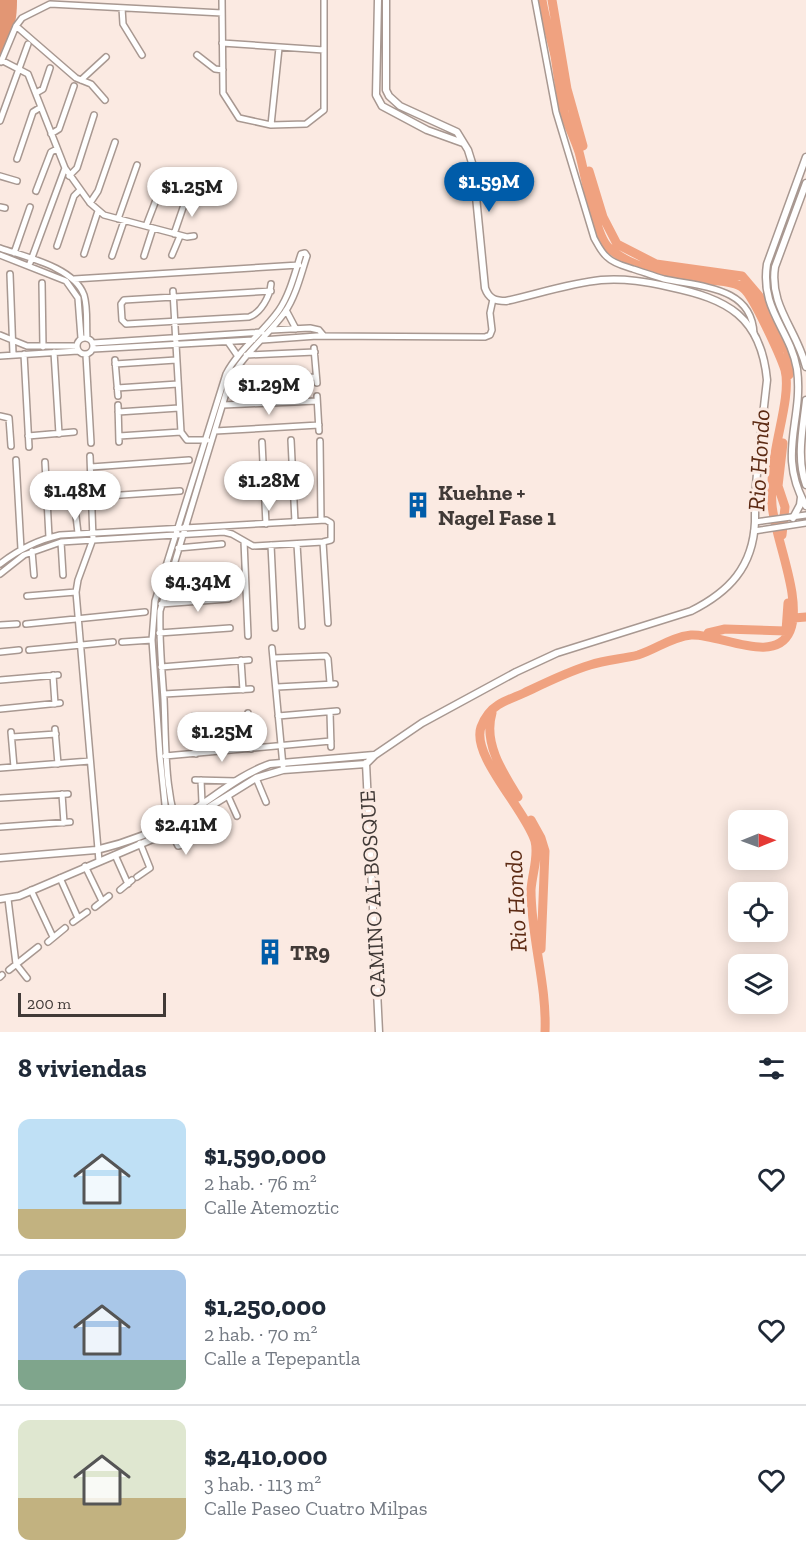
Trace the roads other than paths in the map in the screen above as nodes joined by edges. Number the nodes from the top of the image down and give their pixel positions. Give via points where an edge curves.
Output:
1 (130, 0) edge
2 (222, 0) edge
3 (324, 0) edge
4 (378, 0) edge
5 (386, 0) edge
6 (535, 0) edge
7 (50, 2) edge
8 (122, 8) junction
9 (130, 8) junction
10 (222, 13) junction
11 (16, 26) junction
12 (28, 44) dead end
13 (222, 44) junction
14 (279, 48) junction
15 (324, 50) junction
16 (141, 55) dead end
17 (197, 55) dead end
18 (106, 57) dead end
19 (1, 62) edge
20 (20, 68) junction
21 (50, 69) dead end
22 (223, 70) junction
23 (81, 80) junction
24 (74, 86) dead end
25 (36, 93) junction
26 (105, 100) dead end
27 (41, 107) junction
28 (94, 115) dead end
29 (0, 122) edge
30 (270, 125) junction
31 (51, 134) junction
32 (115, 142) dead end
33 (463, 143) junction
34 (57, 149) junction
35 (806, 157) edge
36 (17, 159) dead end
37 (137, 165) dead end
38 (64, 168) junction
39 (0, 176) edge
40 (69, 176) junction
41 (17, 181) dead end
42 (806, 183) edge
43 (161, 187) dead end
44 (80, 190) junction
45 (36, 191) dead end
46 (186, 199) dead end
47 (90, 203) junction
48 (30, 207) dead end
49 (98, 211) junction
50 (121, 220) junction
51 (149, 227) junction
52 (177, 235) junction
53 (194, 236) dead end
54 (57, 246) dead end
55 (0, 248) edge
56 (14, 253) junction
57 (84, 254) dead end
58 (0, 255) edge
59 (172, 255) dead end
60 (112, 256) dead end
61 (144, 256) dead end
62 (30, 262) junction
63 (301, 265) junction
64 (171, 272) junction
65 (10, 274) dead end
66 (74, 279) junction
67 (171, 280) dead end
68 (42, 283) dead end
69 (272, 284) dead end
70 (271, 291) junction
71 (173, 294) junction
72 (492, 299) junction
73 (286, 310) junction
74 (281, 317) junction
75 (174, 320) junction
76 (293, 329) junction
77 (271, 330) junction
78 (260, 332) junction
79 (754, 334) junction
80 (0, 335) edge
81 (324, 336) junction
82 (175, 337) junction
83 (84, 338) junction
84 (263, 339) junction
85 (13, 340) junction
86 (252, 340) junction
87 (228, 342) junction
88 (175, 344) junction
89 (93, 346) junction
90 (43, 347) junction
91 (77, 349) junction
92 (54, 352) junction
93 (13, 354) junction
94 (24, 354) junction
95 (86, 355) junction
96 (246, 355) junction
97 (0, 356) edge
98 (237, 356) junction
99 (176, 360) junction
100 (806, 367) edge
101 (230, 380) junction
102 (178, 384) junction
103 (117, 388) junction
104 (117, 396) dead end
105 (806, 400) edge
106 (118, 405) dead end
107 (223, 405) junction
108 (179, 408) junction
109 (118, 412) junction
110 (0, 416) edge
111 (215, 431) junction
112 (74, 432) dead end
113 (181, 432) junction
114 (59, 434) junction
115 (28, 436) junction
116 (205, 440) junction
117 (212, 440) junction
118 (291, 440) dead end
119 (320, 441) dead end
120 (262, 442) dead end
121 (91, 443) dead end
122 (11, 446) dead end
123 (29, 447) dead end
124 (90, 456) dead end
125 (16, 460) dead end
126 (189, 460) dead end
127 (45, 462) dead end
128 (91, 467) junction
129 (806, 485) edge
130 (180, 491) dead end
131 (92, 497) junction
132 (801, 497) junction
133 (806, 506) edge
134 (75, 508) dead end
135 (806, 515) edge
136 (321, 520) junction
137 (791, 520) junction
138 (295, 522) junction
139 (755, 522) junction
140 (806, 523) edge
141 (266, 524) junction
142 (764, 526) junction
143 (177, 531) junction
144 (184, 531) junction
145 (754, 531) junction
146 (78, 533) junction
147 (93, 536) junction
148 (49, 537) junction
149 (244, 541) junction
150 (61, 542) junction
151 (323, 542) junction
152 (222, 544) dead end
153 (297, 544) junction
154 (271, 545) junction
155 (178, 548) junction
156 (21, 549) junction
157 (32, 551) junction
158 (0, 564) edge
159 (227, 570) dead end
160 (0, 574) edge
161 (170, 574) junction
162 (34, 575) dead end
163 (63, 575) dead end
164 (76, 592) junction
165 (27, 596) dead end
166 (228, 599) dead end
167 (161, 604) junction
168 (156, 611) junction
169 (145, 612) dead end
170 (78, 619) junction
171 (328, 623) dead end
172 (17, 624) dead end
173 (26, 624) dead end
174 (0, 625) edge
175 (302, 626) dead end
176 (230, 628) dead end
177 (276, 628) dead end
178 (159, 633) junction
179 (248, 636) dead end
180 (152, 640) junction
181 (113, 642) dead end
182 (122, 642) dead end
183 (80, 646) junction
184 (272, 648) dead end
185 (19, 650) dead end
186 (29, 650) dead end
187 (0, 652) edge
188 (157, 656) junction
189 (274, 658) junction
190 (241, 660) junction
191 (249, 660) dead end
192 (161, 667) junction
193 (0, 680) edge
194 (277, 687) junction
195 (251, 689) dead end
196 (243, 690) junction
197 (164, 694) junction
198 (0, 709) edge
199 (337, 711) dead end
200 (330, 712) junction
201 (278, 716) junction
202 (281, 746) junction
203 (251, 749) junction
204 (196, 754) junction
205 (375, 755) junction
206 (164, 756) junction
207 (365, 757) junction
208 (90, 761) junction
209 (282, 762) junction
210 (58, 764) junction
211 (366, 765) junction
212 (14, 767) junction
213 (0, 768) edge
214 (283, 770) junction
215 (256, 778) junction
216 (236, 781) junction
217 (228, 796) junction
218 (0, 798) edge
219 (266, 802) dead end
220 (202, 803) junction
221 (237, 816) dead end
222 (167, 824) junction
223 (175, 824) junction
224 (0, 827) edge
225 (169, 832) junction
226 (140, 843) junction
227 (96, 850) junction
228 (115, 855) junction
229 (0, 858) edge
230 (99, 861) junction
231 (86, 866) junction
232 (60, 879) junction
233 (132, 880) junction
234 (31, 890) junction
235 (120, 890) dead end
236 (110, 896) dead end
237 (0, 899) edge
238 (8, 899) junction
239 (102, 901) junction
240 (96, 907) dead end
241 (87, 912) dead end
242 (65, 928) dead end
243 (38, 948) dead end
244 (16, 964) junction
245 (9, 970) dead end
246 (27, 978) dead end
247 (379, 1032) edge

1 - 9 street
2 - 10 street
3 - 15 street
4 - 33 main road via 376,96 382,106 427,130
5 - 33 main road via 389,96 428,121 457,132
6 - 79 street via 555,112 600,249 616,264 729,293 750,316
7 - 8 street
7 - 11 street via 22,18
8 - 9 street
8 - 16 street via 123,24
9 - 10 street
10 - 13 street
11 - 19 street
11 - 23 street
12 - 20 street
13 - 14 street
13 - 22 street
14 - 15 street
14 - 30 street
15 - 30 street via 324,110 306,124
17 - 22 street via 215,69
18 - 23 street
19 - 20 street
20 - 25 street via 28,74
20 - 29 street
21 - 25 street via 43,89
22 - 30 street via 223,93 239,118
23 - 26 street via 91,84
24 - 31 street via 59,129
25 - 27 street
27 - 31 street
27 - 36 street via 33,112
28 - 40 street via 77,168
31 - 34 street
32 - 47 street
33 - 72 main road via 473,166 485,288
34 - 38 street
34 - 45 street via 51,152
35 - 132 main road via 765,279 766,295 796,369 791,451
37 - 50 street
38 - 40 street
38 - 62 street
39 - 41 street
40 - 44 street
42 - 100 main road via 773,280 774,294
43 - 51 street
44 - 47 street
44 - 54 street via 74,196
46 - 52 street
47 - 49 street
48 - 56 street
49 - 50 street
49 - 57 street
50 - 51 street
50 - 60 street
51 - 52 street
51 - 61 street
52 - 53 street
52 - 59 street
55 - 56 street
56 - 62 street
58 - 62 street
62 - 66 street via 58,269
62 - 83 street via 66,280 74,289
63 - 64 street
63 - 73 street
63 - 78 street via 278,311
64 - 66 street
64 - 67 street
65 - 85 street
66 - 83 street via 84,296
68 - 90 street
69 - 70 street
70 - 71 street
70 - 75 street via 254,315
71 - 75 street
71 - 75 street via 124,300 121,304 124,324
72 - 79 main road via 506,301 599,280 639,281 721,301
72 - 81 street via 492,330 485,337
73 - 74 street
73 - 76 street
74 - 76 street
74 - 77 street
75 - 82 street
76 - 77 street
76 - 81 street via 316,329
77 - 78 street
77 - 84 street
78 - 82 street
78 - 86 street
79 - 139 main road via 765,361 766,380
80 - 85 street
81 - 84 street
82 - 88 street
82 - 89 street
83 - 89 street
83 - 91 street
84 - 86 street
84 - 96 street
85 - 90 street
85 - 93 street
86 - 87 street
86 - 98 street
87 - 88 street
87 - 98 street
88 - 89 street
88 - 99 street
89 - 95 street
90 - 91 street
91 - 92 street
91 - 95 street
92 - 94 street
92 - 114 street
93 - 94 street
93 - 97 street
94 - 115 street
95 - 121 street
96 - 101 street
96 - 101 street via 315,350 316,380
98 - 116 street via 226,374
99 - 102 street
99 - 103 street via 115,362
101 - 107 street
102 - 103 street
102 - 108 street
103 - 104 street
105 - 129 main road via 800,452
106 - 109 street
107 - 111 street
107 - 111 street via 317,399 319,428
108 - 109 street
108 - 113 street
109 - 113 street via 119,439
110 - 122 street via 9,418
111 - 117 street
112 - 114 street
113 - 116 street via 187,440
114 - 115 street
115 - 123 street
116 - 117 street
116 - 143 street
117 - 144 street
118 - 138 street
119 - 136 street
120 - 141 street
124 - 128 street
125 - 156 street
126 - 128 street
127 - 148 street
128 - 131 street
130 - 131 street
131 - 147 street
132 - 133 main road
132 - 137 main road
134 - 146 street
135 - 137 street
136 - 138 street
136 - 151 street via 331,523 332,537
137 - 140 street
137 - 142 street
138 - 141 street
139 - 142 street
139 - 145 main road
141 - 144 street
142 - 145 street
143 - 144 street
143 - 147 street
143 - 168 street
144 - 149 street via 227,532
144 - 155 street
145 - 205 main road via 742,569 710,602 557,653 440,712
146 - 147 street
146 - 148 street
147 - 150 street
147 - 164 street
148 - 156 street
149 - 154 street via 253,546
149 - 179 street
150 - 157 street
150 - 163 street
151 - 153 street
151 - 171 street
152 - 155 street
153 - 154 street
153 - 175 street
154 - 177 street
155 - 161 street
156 - 158 street
157 - 160 street
157 - 162 street
159 - 161 street
161 - 167 street
164 - 165 street
164 - 170 street
166 - 167 street
167 - 168 street
168 - 178 street
168 - 180 street
169 - 170 street
170 - 173 street
170 - 183 street
172 - 174 street
176 - 178 street
178 - 188 street
180 - 182 street
180 - 188 street
181 - 183 street
183 - 186 street
183 - 208 street
184 - 189 street
185 - 187 street
188 - 192 street
188 - 206 street
189 - 194 street
189 - 194 street via 326,656 332,683
190 - 191 street
190 - 192 street
190 - 196 street
192 - 197 street
193 - 198 street via 55,675 57,704
194 - 201 street
195 - 196 street
196 - 197 street
197 - 206 street
199 - 200 street
200 - 201 street
200 - 202 street via 331,744
201 - 202 street
202 - 203 street
202 - 209 street
203 - 204 street
203 - 204 street via 248,716 195,720
204 - 206 street
205 - 207 main road
205 - 211 main road
206 - 222 street
206 - 223 street
207 - 209 main road
207 - 211 main road, CAMINO AL BOSQUE
208 - 210 street
208 - 227 street
209 - 214 street
209 - 216 main road via 258,768
210 - 212 street
210 - 212 street via 55,732 12,735
211 - 214 main road
211 - 247 main road, CAMINO AL BOSQUE
212 - 213 street
214 - 215 main road
215 - 217 main road
215 - 219 street
216 - 220 main road
216 - 220 street via 198,780
217 - 221 street
217 - 223 main road
218 - 224 street via 65,794 67,823
220 - 223 main road
222 - 223 main road
222 - 225 street
222 - 227 main road
223 - 225 main road
223 - 225 street via 182,845 176,844
225 - 226 main road
226 - 228 main road
226 - 233 street via 150,868
227 - 229 main road
227 - 230 street
228 - 230 main road
228 - 233 street
230 - 231 main road
231 - 232 main road
231 - 239 street
232 - 234 main road
232 - 241 street via 76,920
233 - 235 street
234 - 238 main road
234 - 242 street via 51,939
236 - 239 street
237 - 238 main road
238 - 244 street
239 - 240 street
243 - 244 street
244 - 245 street
244 - 246 street

